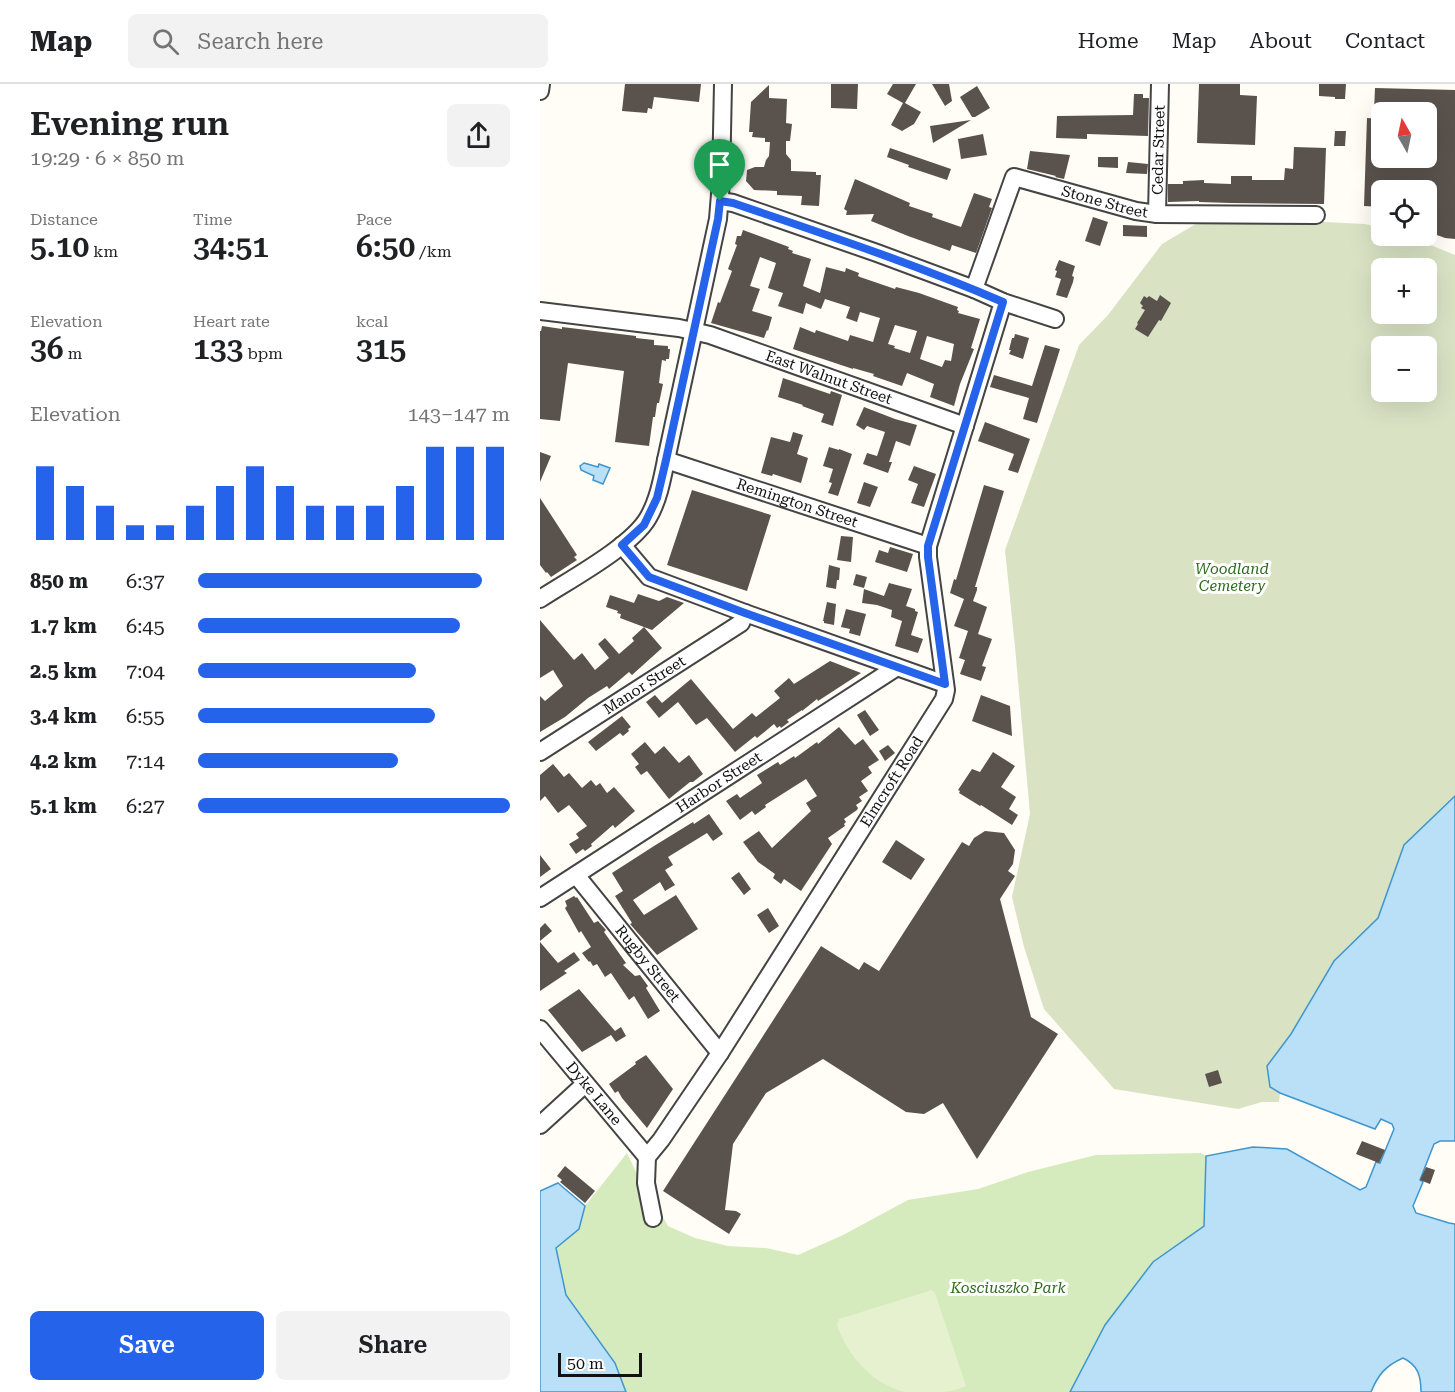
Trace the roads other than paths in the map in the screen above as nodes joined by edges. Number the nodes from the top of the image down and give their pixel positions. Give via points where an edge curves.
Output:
1 (541, 84) edge
2 (723, 84) edge
3 (1160, 84) edge
4 (540, 91) edge
5 (720, 201) junction
6 (1157, 214) junction
7 (1316, 215) dead end
8 (974, 289) junction
9 (1003, 302) junction
10 (540, 311) edge
11 (1055, 319) dead end
12 (694, 331) junction
13 (965, 426) junction
14 (666, 460) junction
15 (622, 545) junction
16 (928, 546) junction
17 (540, 599) edge
18 (745, 613) junction
19 (897, 667) junction
20 (945, 684) junction
21 (540, 752) edge
22 (576, 875) junction
23 (540, 898) edge
24 (540, 1029) edge
25 (720, 1053) junction
26 (585, 1084) junction
27 (540, 1125) edge
28 (647, 1157) junction
29 (653, 1218) dead end

1 - 4 street
2 - 5 street
3 - 6 street, Cedar Street
5 - 8 street
5 - 12 street
6 - 7 street, Stone Street
6 - 8 street, Stone Street via 1014,177
8 - 9 street
9 - 11 street
9 - 13 street, Elmcroft Road
10 - 12 street, East Walnut Street
12 - 13 street, East Walnut Street
12 - 14 street
13 - 16 street, Elmcroft Road
14 - 15 street via 649,517
14 - 16 street, Remington Street
15 - 17 street
15 - 18 street via 649,577
16 - 20 street, Elmcroft Road
18 - 19 street
18 - 21 street, Manor Street via 741,623
19 - 20 street
19 - 22 street, Harbor Street
20 - 25 street, Elmcroft Road via 944,699
22 - 23 street, Harbor Street
22 - 25 street, Rugby Street
24 - 26 street, Dyke Lane
25 - 28 street, Elmcroft Road
26 - 27 street
26 - 28 street, Dyke Lane
28 - 29 street via 646,1184

